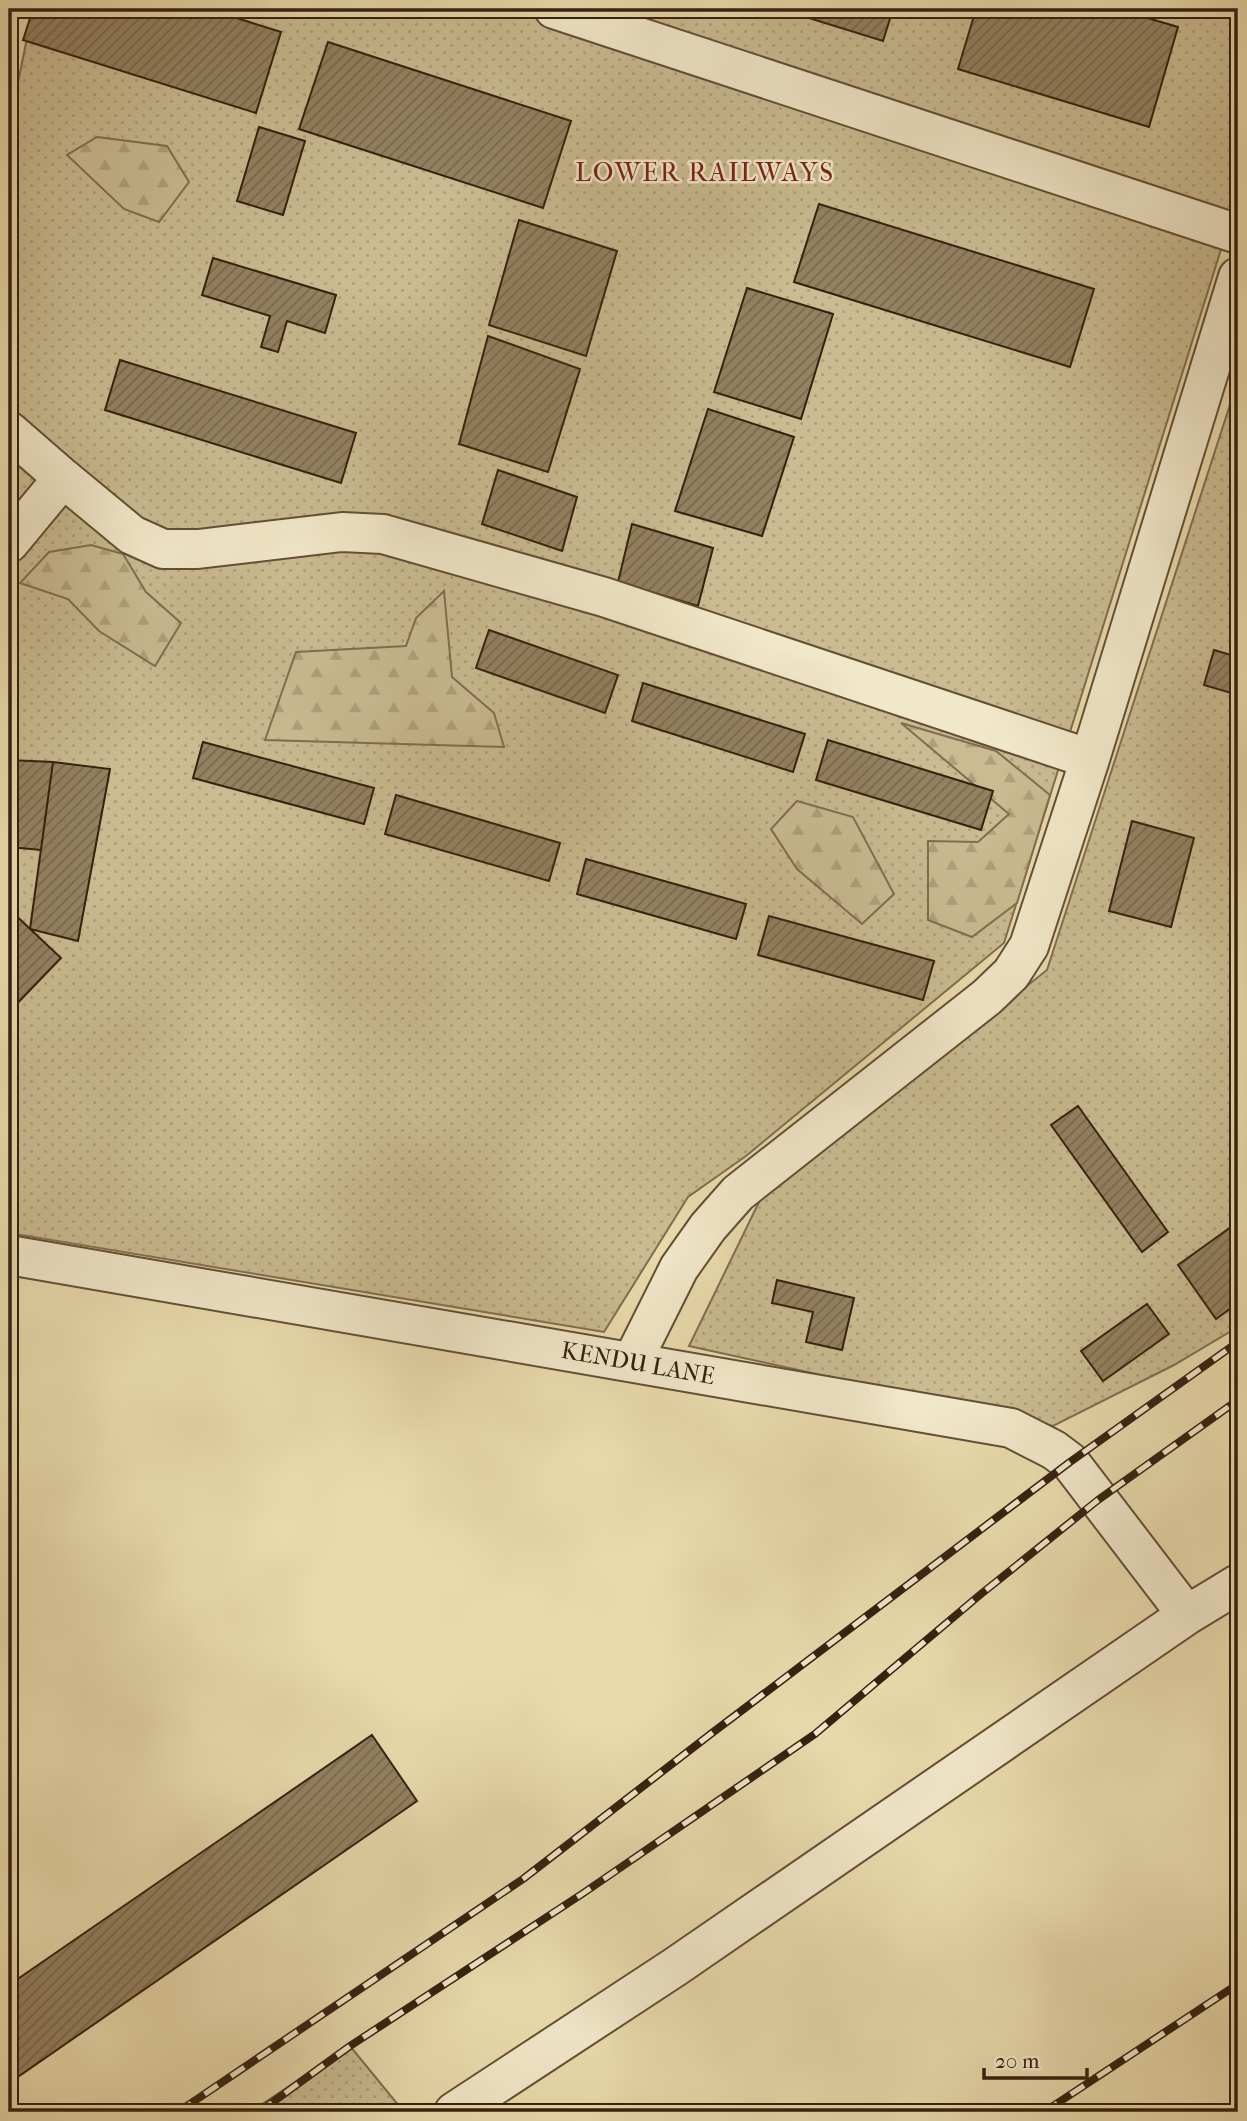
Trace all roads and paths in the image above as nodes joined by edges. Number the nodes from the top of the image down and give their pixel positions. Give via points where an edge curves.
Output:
1 (554, 9) edge
2 (1238, 234) edge
3 (1238, 277) edge
4 (9, 431) edge
5 (62, 478) junction
6 (9, 543) edge
7 (1090, 759) junction
8 (9, 1255) edge
9 (632, 1362) junction
10 (1238, 1584) edge
11 (1187, 1615) junction
12 (454, 2112) edge

1 - 2 street
3 - 7 street
4 - 5 street
5 - 6 street
5 - 7 street via 132,535 163,549 198,550 342,532 383,534 604,597
7 - 9 street via 1029,946 1011,974 738,1193 679,1268
8 - 9 street, KENDU LANE
9 - 11 street, KENDU LANE via 1011,1428 1070,1462
10 - 11 street
11 - 12 street via 675,1967

